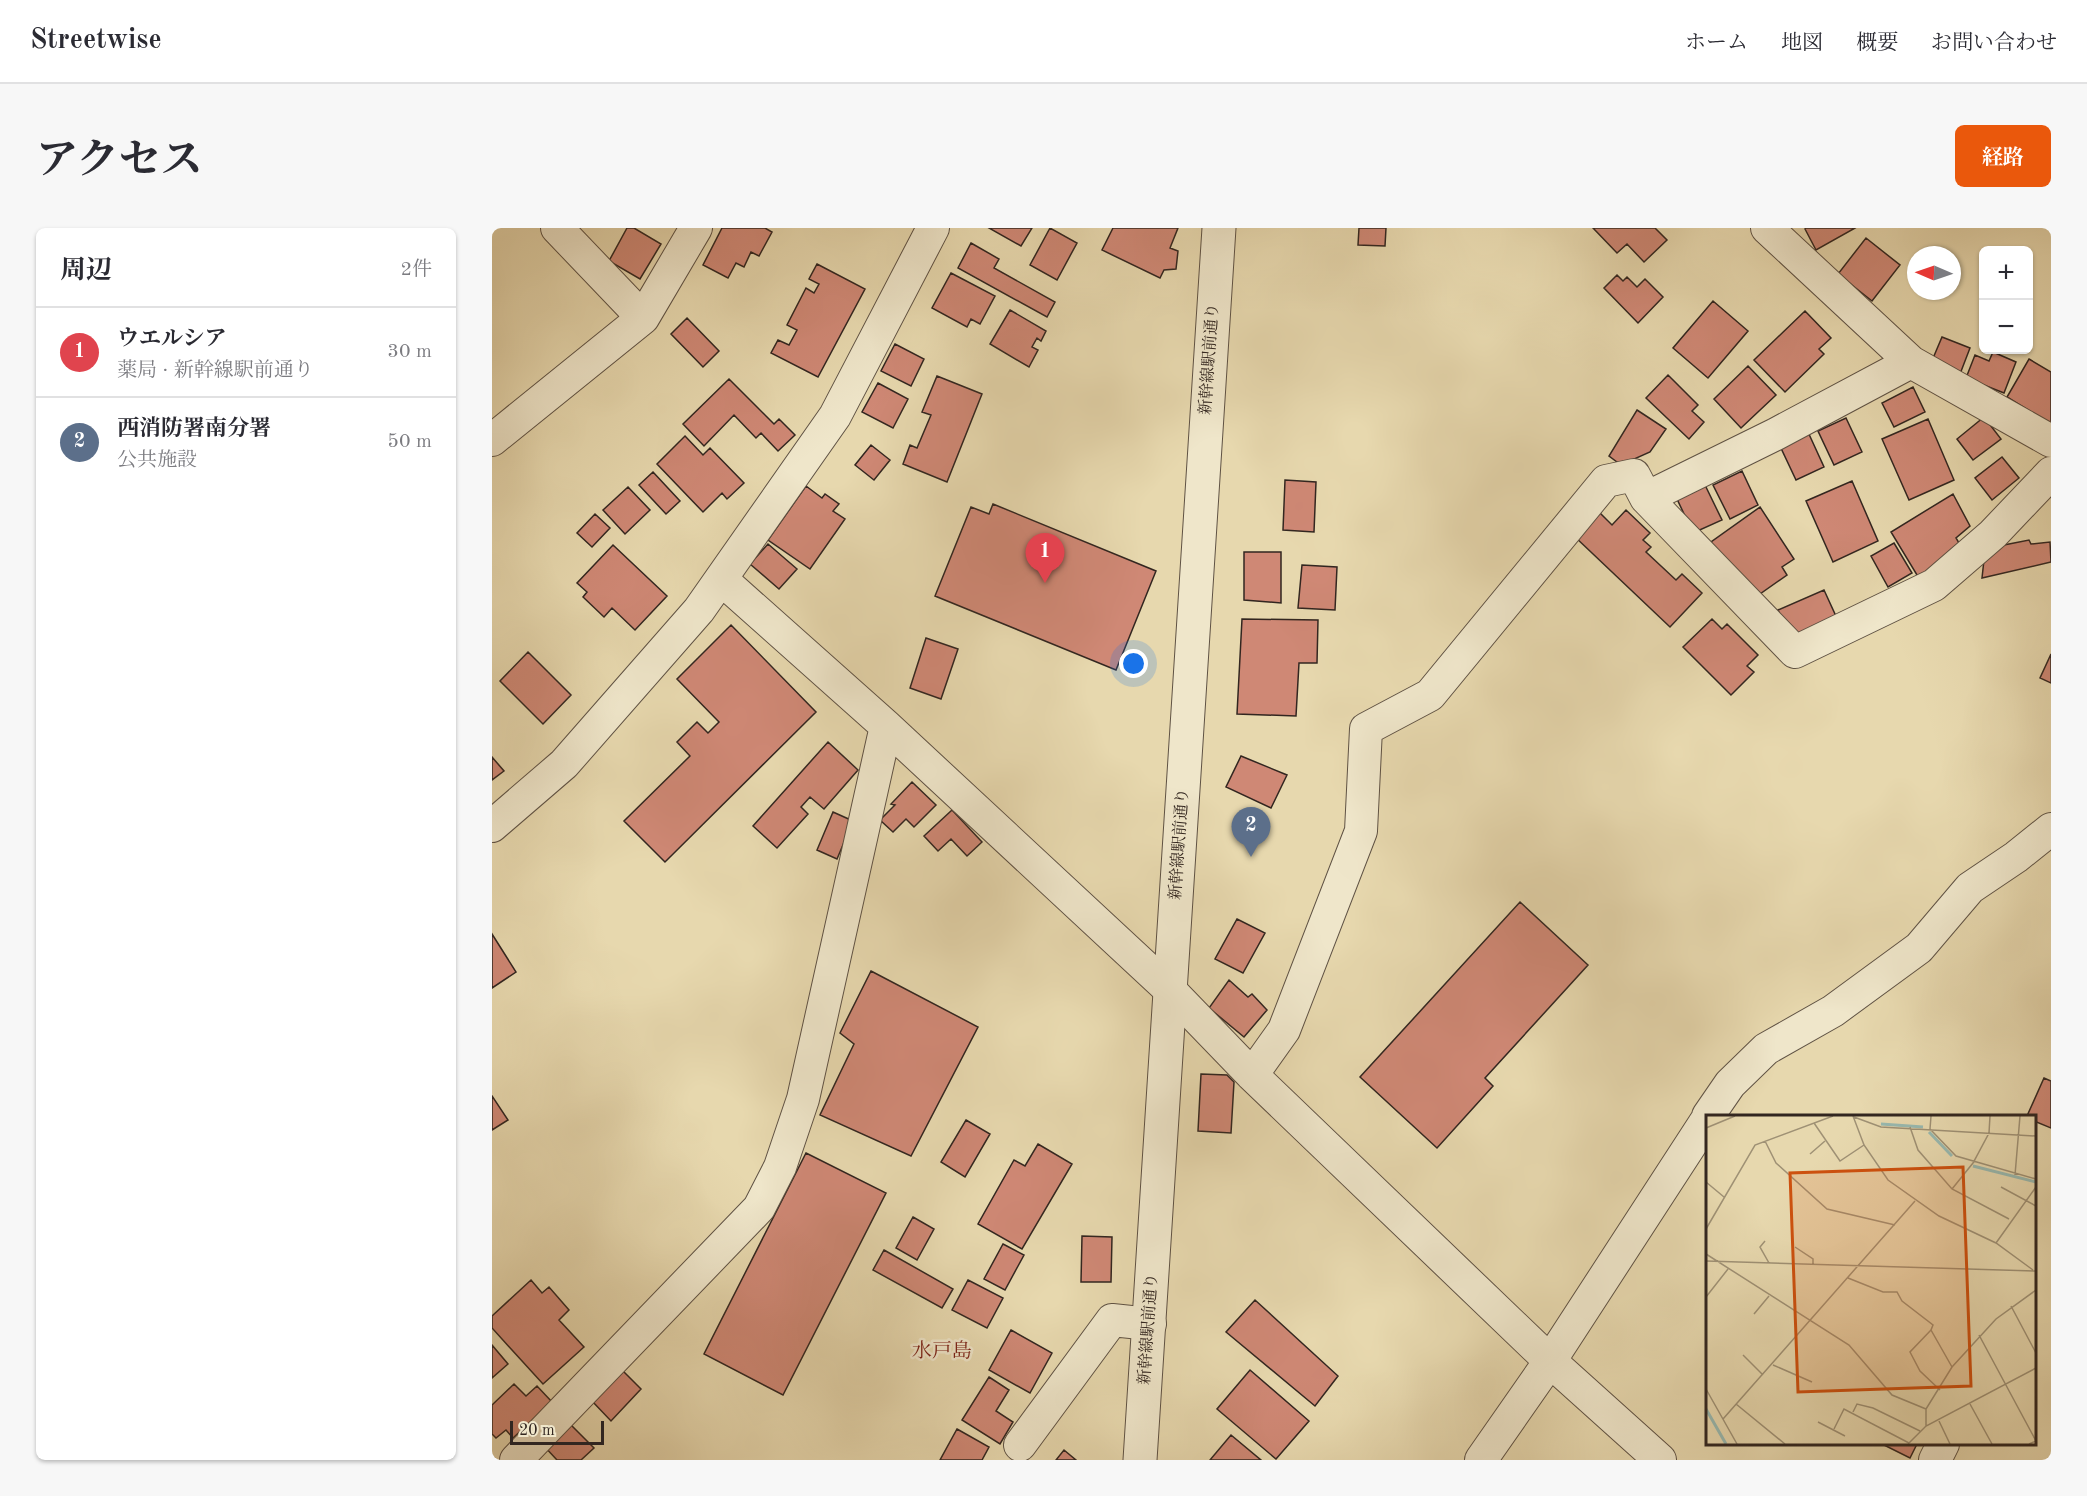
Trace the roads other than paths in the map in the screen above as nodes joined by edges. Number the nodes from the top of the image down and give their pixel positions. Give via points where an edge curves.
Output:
1 (557, 228) edge
2 (696, 228) edge
3 (933, 228) edge
4 (1219, 228) edge
5 (1767, 228) edge
6 (644, 318) junction
7 (1911, 363) junction
8 (492, 440) edge
9 (2051, 441) edge
10 (2051, 473) edge
11 (1646, 498) junction
12 (721, 579) junction
13 (886, 726) junction
14 (492, 826) edge
15 (2051, 829) edge
16 (1170, 990) junction
17 (1252, 1075) junction
18 (1709, 1115) edge
19 (1706, 1120) edge
20 (1150, 1324) junction
21 (1550, 1361) junction
22 (1020, 1445) dead end
23 (1942, 1445) edge
24 (516, 1460) edge
25 (1140, 1460) edge
26 (1481, 1460) edge
27 (1660, 1460) edge
28 (1935, 1460) edge

1 - 6 street
2 - 6 street
3 - 12 street via 835,416
4 - 16 street, 新幹線駅前通り
5 - 7 street
6 - 8 street
7 - 9 street
7 - 11 street
10 - 11 street via 1993,534 1934,585 1795,652
11 - 17 street via 1634,475 1606,481 1430,695 1366,729 1361,831 1284,1030
12 - 13 street
12 - 14 street via 699,610 564,764
13 - 16 street
13 - 24 street via 802,1099 780,1167 759,1208
15 - 18 street via 1970,888 1919,948 1833,1011 1766,1049 1730,1084
16 - 17 street
16 - 20 street, 新幹線駅前通り
17 - 21 street
19 - 21 street
20 - 22 street via 1112,1320
20 - 25 street, 新幹線駅前通り
21 - 26 street
21 - 27 street
23 - 28 street

